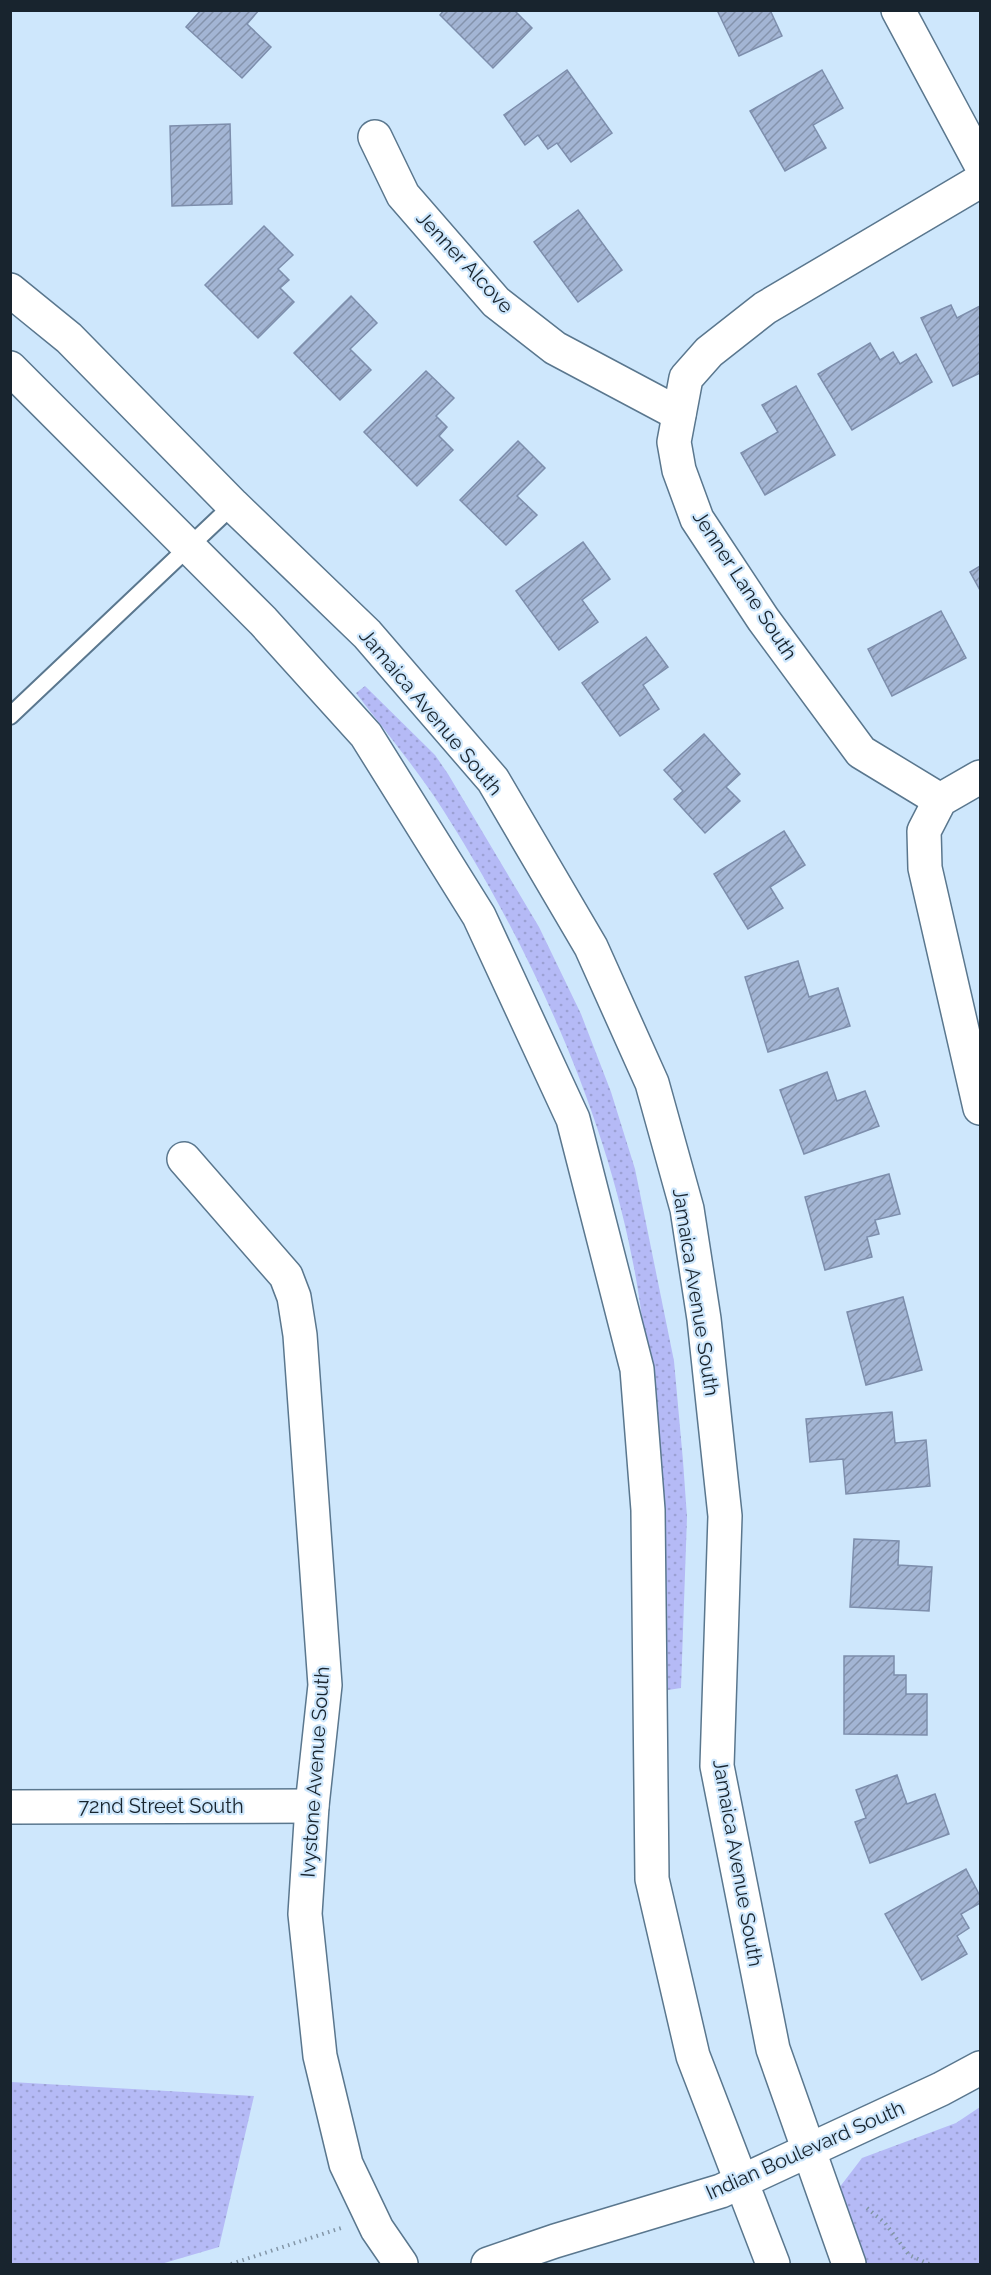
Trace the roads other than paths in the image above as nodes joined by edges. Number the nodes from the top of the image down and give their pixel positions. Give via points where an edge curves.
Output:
1 (898, 10) edge
2 (375, 137) dead end
3 (981, 163) edge
4 (981, 181) edge
5 (10, 290) edge
6 (10, 368) edge
7 (679, 414) junction
8 (233, 505) junction
9 (190, 548) junction
10 (10, 716) edge
11 (981, 777) edge
12 (940, 800) junction
13 (981, 1108) edge
14 (184, 1159) dead end
15 (312, 1806) junction
16 (10, 1807) edge
17 (981, 2068) edge
18 (809, 2151) junction
19 (741, 2181) junction
20 (401, 2265) edge
21 (488, 2265) edge
22 (773, 2265) edge
23 (849, 2265) edge

1 - 3 street
2 - 7 street, Jenner Alcove via 403,195 496,302 555,348
4 - 7 street, Jenner Lane South via 765,308 709,352 686,378
5 - 8 street, Jamaica Avenue South via 75,344
6 - 9 street
7 - 12 street, Jenner Lane South via 674,442 679,470 697,519 763,619 861,752
8 - 9 lane
8 - 18 street, Jamaica Avenue South via 367,634 493,780 591,947 652,1083 687,1209 704,1319 725,1516 717,1766 773,2049
9 - 10 lane
9 - 19 street via 263,621 366,735 480,916 573,1119 637,1369 648,1510 652,1879 693,2056
11 - 12 street
12 - 13 street via 924,831 925,868
14 - 15 street, Ivystone Avenue South via 286,1276 294,1297 326,1685
15 - 16 street, 72nd Street South
15 - 20 street, Ivystone Avenue South via 305,1914 320,2056 345,2164
17 - 18 street, Indian Boulevard South
18 - 19 street, Indian Boulevard South
18 - 23 street, Jamaica Avenue South
19 - 21 street, Indian Boulevard South via 721,2191
19 - 22 street

